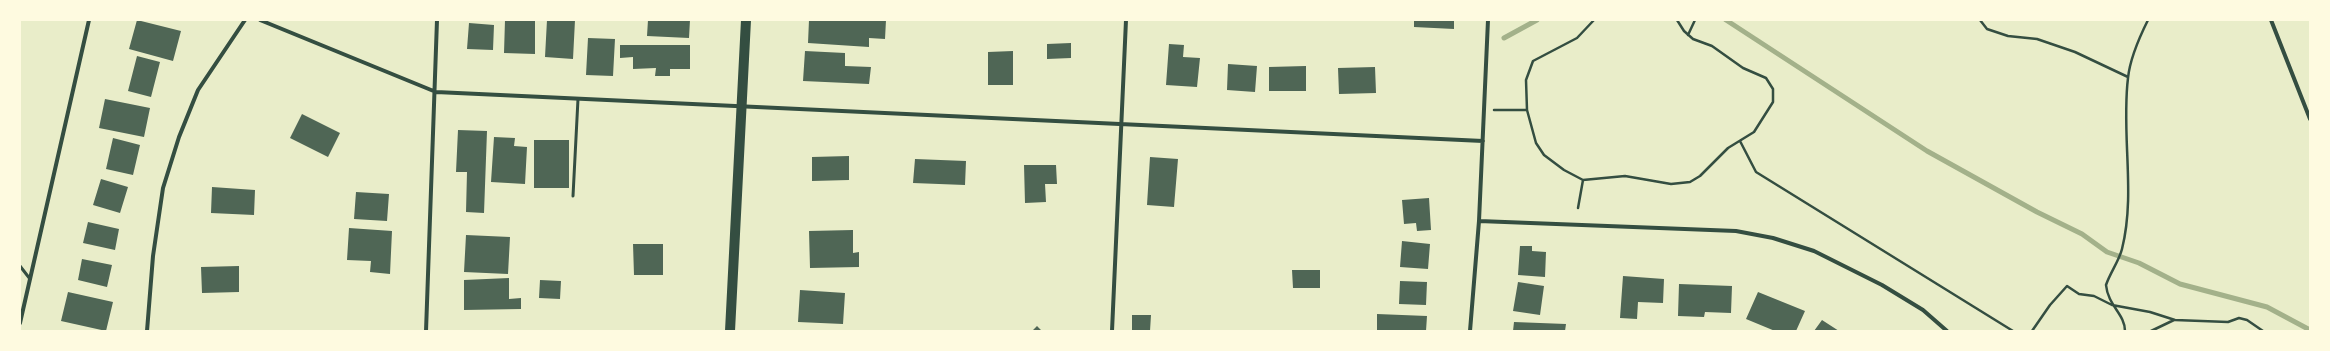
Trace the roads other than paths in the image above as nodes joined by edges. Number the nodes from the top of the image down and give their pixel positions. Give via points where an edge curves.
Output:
1 (89, 20) edge
2 (245, 20) edge
3 (260, 20) edge
4 (437, 20) edge
5 (746, 20) edge
6 (1126, 20) edge
7 (1488, 20) edge
8 (2271, 20) edge
9 (436, 92) junction
10 (578, 100) junction
11 (742, 107) junction
12 (2310, 119) edge
13 (1123, 124) junction
14 (1483, 141) junction
15 (573, 196) dead end
16 (1479, 221) junction
17 (20, 266) edge
18 (30, 279) junction
19 (20, 323) edge
20 (147, 331) edge
21 (426, 331) edge
22 (730, 331) edge
23 (1112, 331) edge
24 (1470, 331) edge
25 (1947, 331) edge

1 - 18 street
2 - 20 street via 198,90 179,137 163,188 153,256
3 - 9 street
4 - 9 street
5 - 11 main road
6 - 13 street
7 - 14 street
8 - 12 street
9 - 10 street
9 - 21 street
10 - 11 street
10 - 15 lane
11 - 13 street
11 - 22 main road
13 - 14 street
13 - 23 street
14 - 16 street
16 - 24 street
16 - 25 street via 1736,231 1773,238 1814,251 1882,285 1923,310
17 - 18 lane
18 - 19 street

